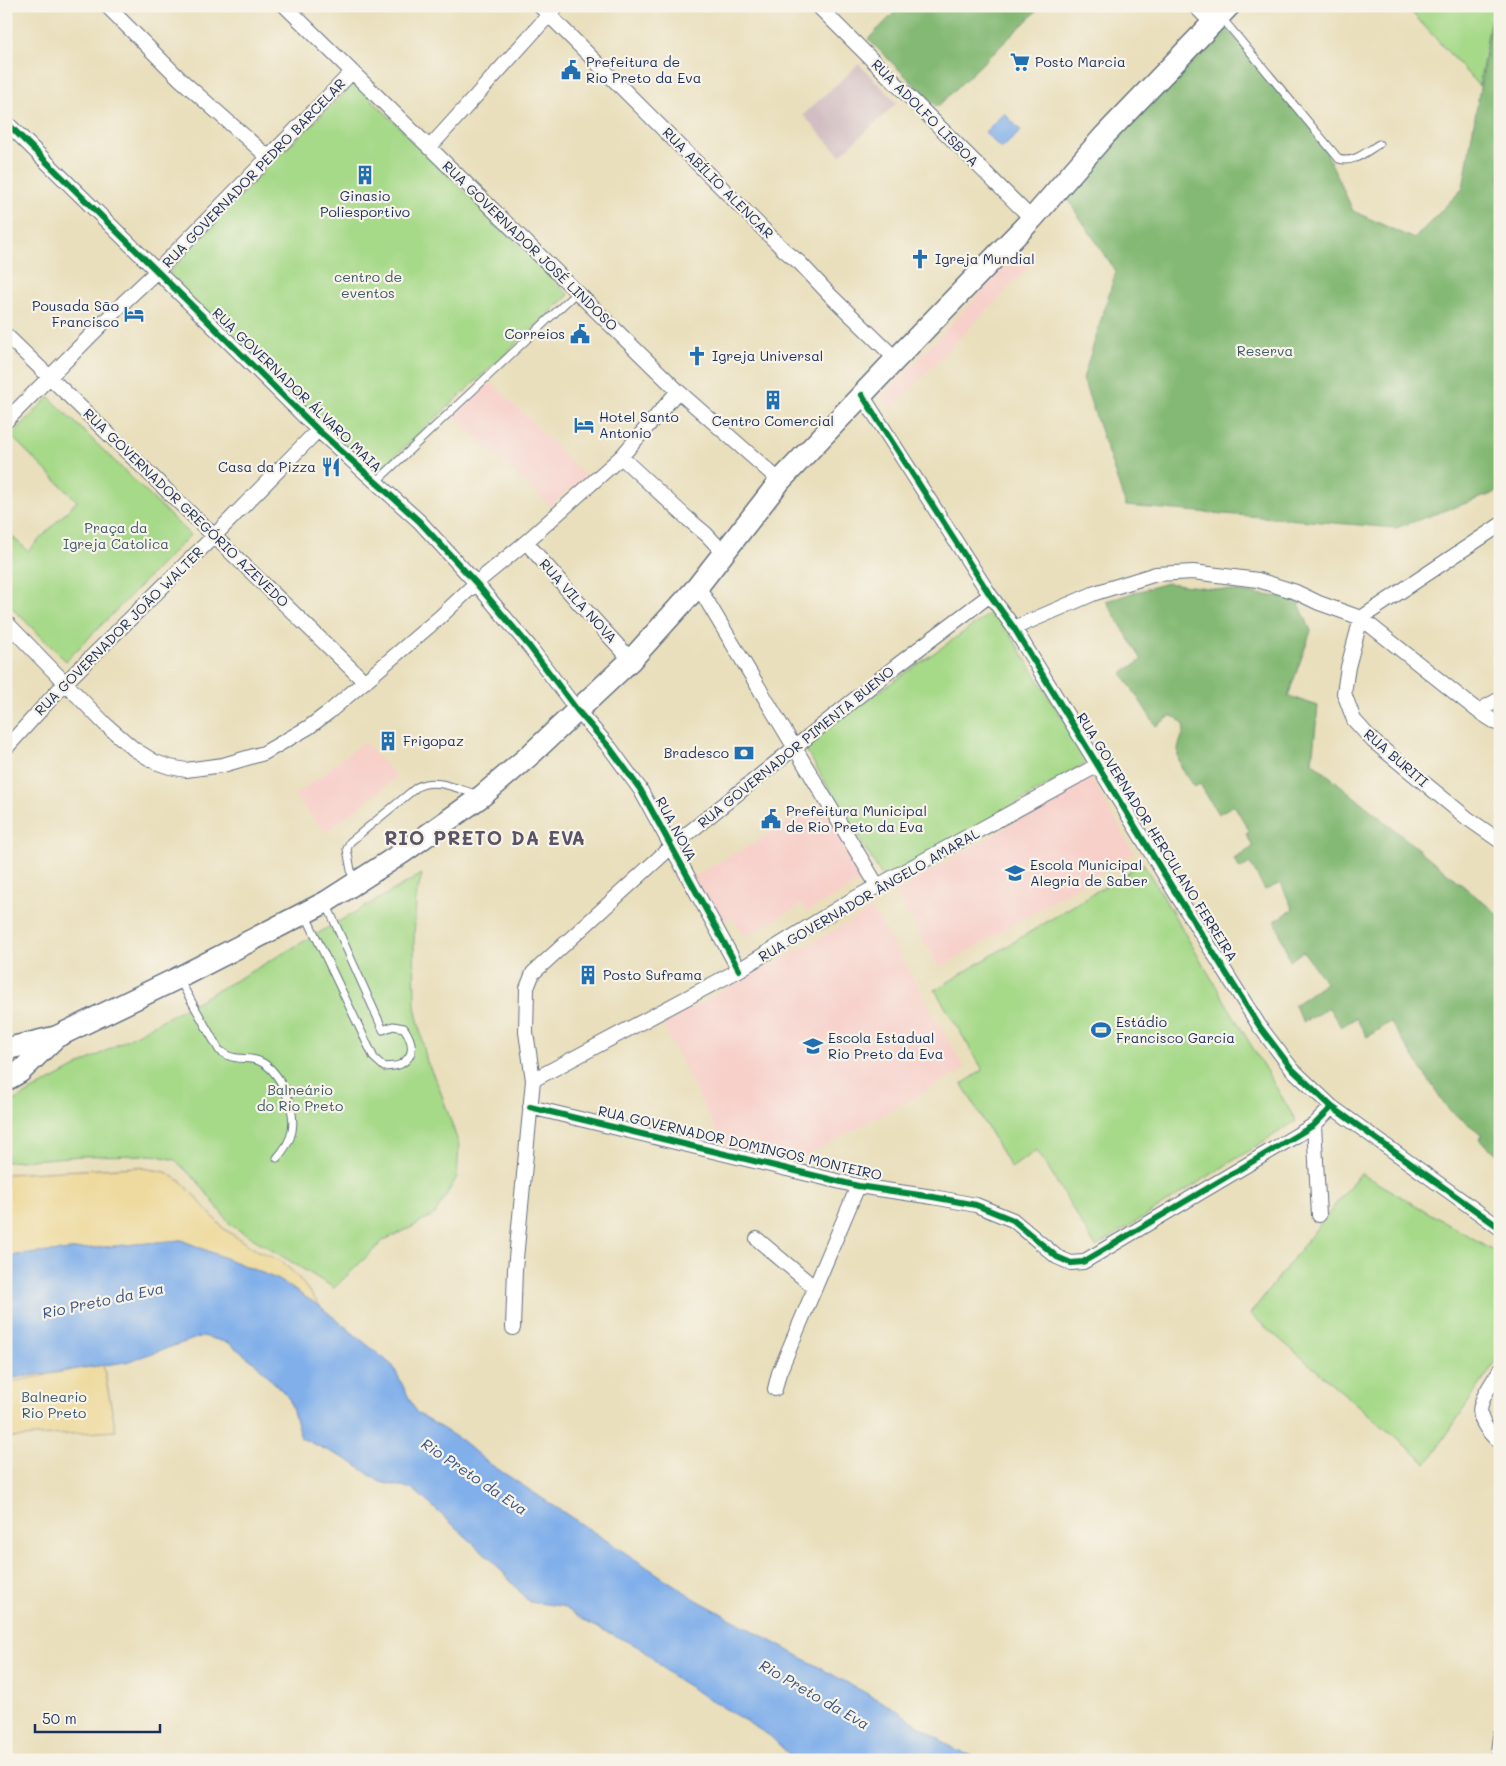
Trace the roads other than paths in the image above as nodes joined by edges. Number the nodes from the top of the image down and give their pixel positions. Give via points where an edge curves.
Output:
1 (107, 6) edge
2 (285, 6) edge
3 (818, 6) edge
4 (1194, 6) edge
5 (549, 9) edge
6 (1221, 15) edge
7 (352, 72) junction
8 (6, 122) edge
9 (1378, 144) dead end
10 (429, 148) junction
11 (268, 158) junction
12 (1032, 219) junction
13 (157, 271) junction
14 (577, 292) junction
15 (6, 335) edge
16 (896, 359) junction
17 (49, 378) junction
18 (678, 391) junction
19 (862, 395) junction
20 (6, 421) edge
21 (318, 430) junction
22 (621, 457) junction
23 (780, 481) junction
24 (375, 483) junction
25 (1500, 525) edge
26 (215, 535) junction
27 (526, 542) junction
28 (724, 553) junction
29 (476, 583) junction
30 (698, 586) junction
31 (990, 595) junction
32 (1362, 618) junction
33 (6, 622) edge
34 (1014, 628) junction
35 (631, 660) junction
36 (365, 682) junction
37 (65, 683) junction
38 (1500, 699) edge
39 (577, 710) junction
40 (1478, 711) junction
41 (1500, 726) edge
42 (795, 747) junction
43 (6, 748) edge
44 (1098, 765) junction
45 (482, 796) junction
46 (1500, 841) edge
47 (671, 847) junction
48 (354, 884) junction
49 (878, 887) junction
50 (326, 902) junction
51 (305, 913) junction
52 (739, 970) junction
53 (178, 978) junction
54 (56, 1037) junction
55 (6, 1049) edge
56 (6, 1080) edge
57 (533, 1080) junction
58 (530, 1107) junction
59 (1332, 1107) junction
60 (1314, 1125) junction
61 (277, 1158) dead end
62 (858, 1186) junction
63 (1319, 1215) dead end
64 (1500, 1228) edge
65 (756, 1239) dead end
66 (815, 1288) junction
67 (513, 1328) dead end
68 (1500, 1370) edge
69 (775, 1389) dead end
70 (1500, 1443) edge
71 (1500, 1736) edge
72 (1497, 1760) edge

1 - 11 street via 180,79
2 - 7 street, RUA GOVERNADOR JOSÉ LINDOSO
3 - 12 street, RUA ADOLFO LISBOA
4 - 6 street
5 - 10 street
5 - 16 street, RUA ABÍLIO ALENCAR via 784,250
6 - 9 lane via 1339,159 1351,161
6 - 12 main road via 1104,136
7 - 10 street, RUA GOVERNADOR JOSÉ LINDOSO
7 - 11 street, RUA GOVERNADOR PEDRO BARCELAR
8 - 13 street, RUA GOVERNADOR ÁLVARO MAIA
10 - 14 street, RUA GOVERNADOR JOSÉ LINDOSO
11 - 13 street, RUA GOVERNADOR PEDRO BARCELAR
12 - 16 main road
13 - 17 street, RUA GOVERNADOR PEDRO BARCELAR
13 - 21 street, RUA GOVERNADOR ÁLVARO MAIA
14 - 18 street, RUA GOVERNADOR JOSÉ LINDOSO
14 - 24 lane
15 - 17 street, RUA GOVERNADOR GREGÓRIO AZEVEDO
16 - 19 main road
17 - 20 street, RUA GOVERNADOR PEDRO BARCELAR
17 - 26 street, RUA GOVERNADOR GREGÓRIO AZEVEDO
18 - 22 street
18 - 23 street, RUA GOVERNADOR JOSÉ LINDOSO
19 - 23 main road
19 - 31 street, RUA GOVERNADOR HERCULANO FERREIRA
21 - 24 street, RUA GOVERNADOR ÁLVARO MAIA
21 - 26 street, RUA GOVERNADOR JOÃO WALTER
22 - 27 street
22 - 28 street
23 - 28 main road
24 - 29 street, RUA GOVERNADOR ÁLVARO MAIA via 419,522
25 - 32 street
26 - 36 street, RUA GOVERNADOR GREGÓRIO AZEVEDO
26 - 37 street, RUA GOVERNADOR JOÃO WALTER
27 - 29 street
27 - 35 street, RUA VILA NOVA
28 - 30 main road
29 - 36 street
29 - 39 street, RUA GOVERNADOR ÁLVARO MAIA
30 - 35 main road
30 - 42 street
31 - 34 street, RUA GOVERNADOR HERCULANO FERREIRA
31 - 42 street, RUA GOVERNADOR PIMENTA BUENO
32 - 34 street via 1258,580 1193,572 1156,574 1095,593
32 - 40 street
32 - 46 street, RUA BURITI via 1344,693 1354,720 1373,741
33 - 37 street
34 - 44 street, RUA GOVERNADOR HERCULANO FERREIRA
35 - 39 main road
36 - 37 street via 309,727 264,753 223,765 186,770 155,762 134,749
37 - 43 street, RUA GOVERNADOR JOÃO WALTER
38 - 40 street
39 - 45 main road via 530,756
39 - 47 street, RUA NOVA via 640,790
40 - 41 street
42 - 47 street, RUA GOVERNADOR PIMENTA BUENO
42 - 49 street
44 - 49 street, RUA GOVERNADOR ÂNGELO AMARAL
44 - 59 street, RUA GOVERNADOR HERCULANO FERREIRA via 1260,1027 1292,1069
45 - 48 main road
45 - 48 lane via 435,782 416,786 350,842 347,849
47 - 52 street, RUA NOVA
47 - 57 street, RUA GOVERNADOR PIMENTA BUENO via 533,973 527,988 526,1032
48 - 50 main road
49 - 52 street, RUA GOVERNADOR ÂNGELO AMARAL
50 - 51 main road
50 - 51 lane via 383,1030 393,1026 404,1028 412,1041 410,1055 401,1065 384,1067 374,1058
51 - 53 main road
52 - 57 street, RUA GOVERNADOR ÂNGELO AMARAL
53 - 54 main road
53 - 61 lane via 219,1050 229,1056 259,1061 272,1069 287,1096 292,1132 286,1148
54 - 55 main road
54 - 56 main road via 20,1072
57 - 58 street, RUA GOVERNADOR PIMENTA BUENO
58 - 62 street, RUA GOVERNADOR DOMINGOS MONTEIRO
58 - 67 street, RUA GOVERNADOR PIMENTA BUENO via 515,1269
59 - 60 street, RUA GOVERNADOR DOMINGOS MONTEIRO
59 - 64 street, RUA GOVERNADOR HERCULANO FERREIRA
60 - 62 street, RUA GOVERNADOR DOMINGOS MONTEIRO via 1083,1262 1071,1263 1057,1257 1013,1220 976,1206
60 - 63 street
62 - 66 street
65 - 66 street
66 - 69 street
68 - 70 street via 1480,1409 1481,1421
71 - 72 street

